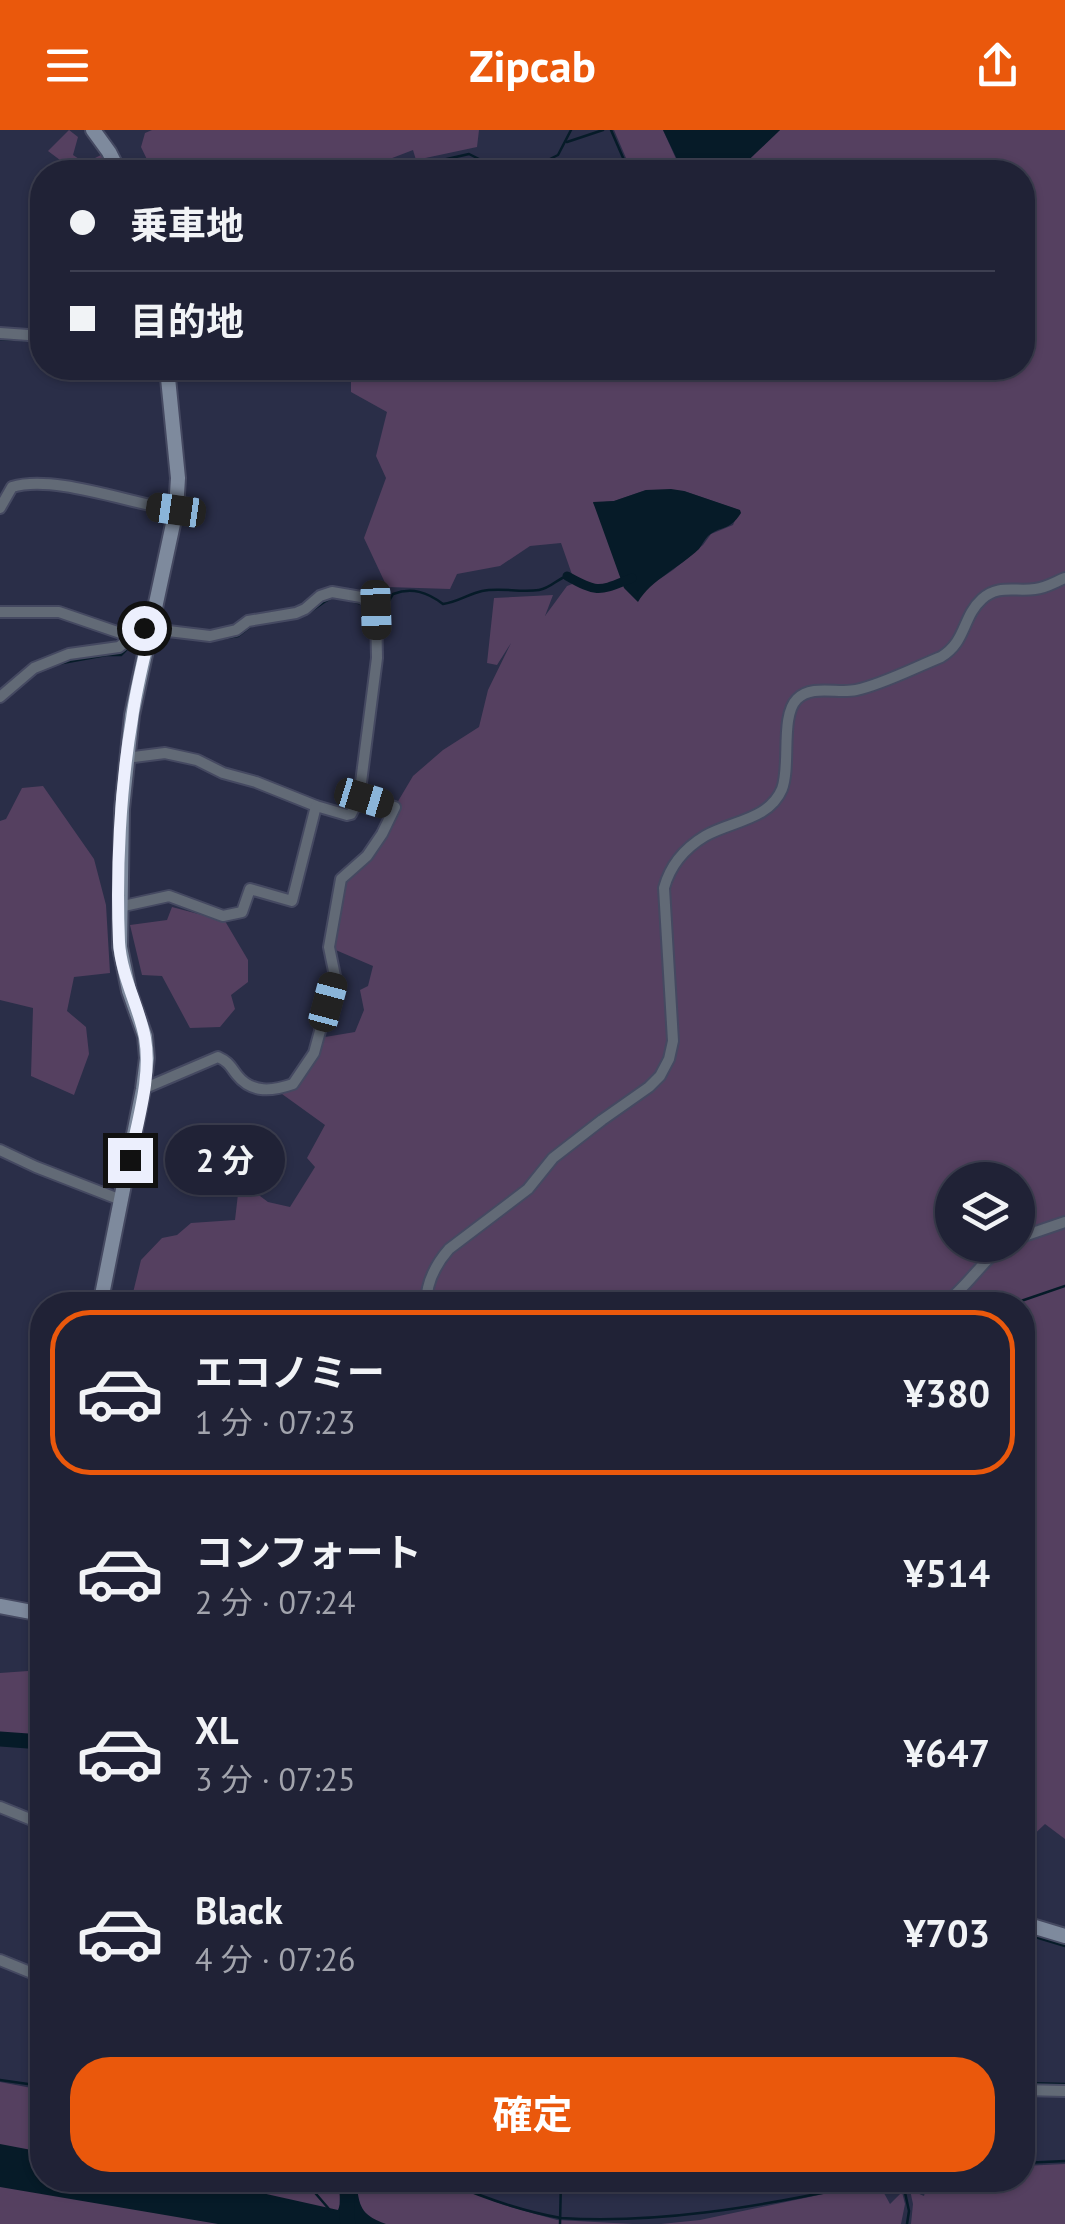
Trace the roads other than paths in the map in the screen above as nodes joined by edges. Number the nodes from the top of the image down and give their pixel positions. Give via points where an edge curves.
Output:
1 (93, 130) edge
2 (113, 160) edge
3 (0, 334) edge
4 (30, 335) edge
5 (168, 380) edge
6 (0, 508) edge
7 (176, 510) junction
8 (1065, 578) edge
9 (0, 612) edge
10 (151, 628) junction
11 (132, 637) junction
12 (0, 697) edge
13 (126, 758) junction
14 (359, 798) junction
15 (316, 806) junction
16 (119, 907) junction
17 (144, 1089) junction
18 (0, 1150) edge
19 (122, 1200) junction
20 (1065, 1222) edge
21 (1035, 1232) edge
22 (984, 1262) edge
23 (103, 1292) edge
24 (428, 1292) edge
25 (959, 1292) edge
26 (0, 1606) edge
27 (30, 1612) edge
28 (0, 1807) edge
29 (30, 1819) edge
30 (1035, 1927) edge
31 (1065, 1936) edge
32 (0, 1960) edge
33 (30, 1972) edge
34 (1035, 2090) edge
35 (1065, 2091) edge

1 - 2 street
3 - 4 street
5 - 7 street
6 - 7 street via 12,487 25,483
7 - 10 street
8 - 24 street via 1030,590 993,591 941,656 860,690 822,690 794,701 781,790 768,807 705,836 669,869 664,888 674,1040 660,1076 448,1250
9 - 11 street via 59,612
10 - 11 street
10 - 13 street
10 - 14 street via 210,636 296,613 332,592 374,606 377,658
11 - 12 street via 118,647 69,654 34,668
13 - 15 street via 165,753 197,760
13 - 16 street
14 - 15 street via 350,814
14 - 17 street via 395,808 367,856 341,879 328,947 334,976 314,1053 293,1084 264,1091 240,1080 229,1061 218,1057
15 - 16 street via 292,901 250,889 242,912 223,916 169,896
16 - 17 street via 120,947 145,1036
17 - 19 street
18 - 19 street
19 - 23 street
20 - 21 street
22 - 25 street
26 - 27 street
28 - 29 street
30 - 31 street
32 - 33 street
34 - 35 street

